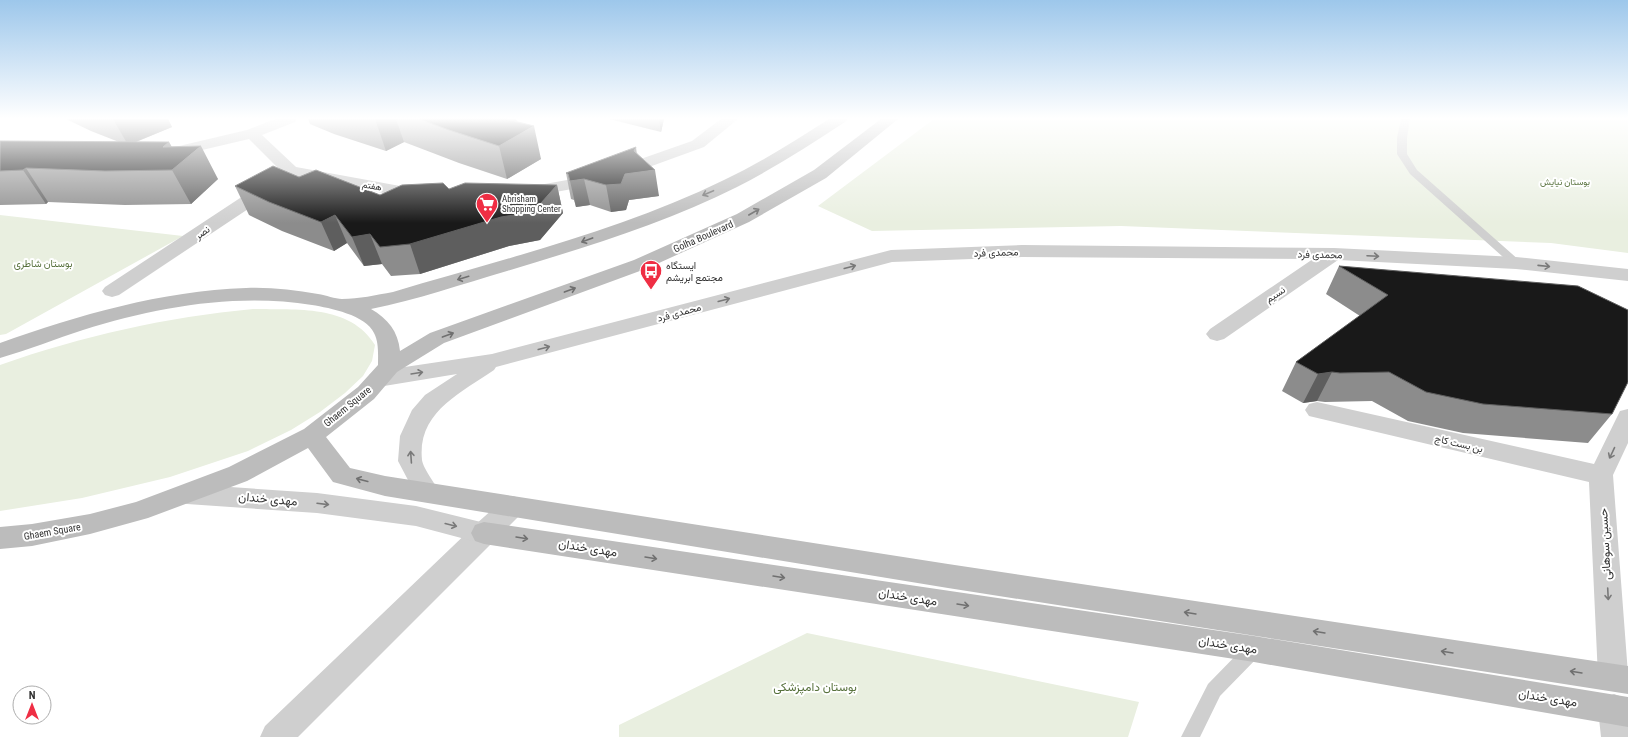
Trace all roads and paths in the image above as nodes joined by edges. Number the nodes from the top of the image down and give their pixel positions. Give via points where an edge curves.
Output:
1 (166, 153) edge
2 (272, 153) edge
3 (671, 153) edge
4 (786, 153) edge
5 (847, 153) edge
6 (1402, 153) edge
7 (154, 156) edge
8 (291, 171) junction
9 (511, 195) edge
10 (434, 197) edge
11 (1334, 254) junction
12 (1516, 263) junction
13 (1628, 275) edge
14 (112, 291) dead end
15 (344, 304) junction
16 (1217, 334) dead end
17 (0, 351) edge
18 (492, 361) junction
19 (384, 373) junction
20 (1317, 410) dead end
21 (1628, 417) edge
22 (312, 435) junction
23 (1601, 476) junction
24 (427, 492) junction
25 (187, 494) junction
26 (513, 506) junction
27 (484, 533) junction
28 (32, 535) junction
29 (0, 538) edge
30 (0, 549) edge
31 (1254, 649) junction
32 (1620, 678) edge
33 (1620, 719) edge
34 (276, 737) edge
35 (1190, 737) edge

1 - 7 street
2 - 8 street
3 - 9 street via 606,176
4 -> 15 main road via 730,184 660,214 579,243 396,298
19 -> 5 main road, Golha Boulevard via 437,338 641,264 743,218 820,174
6 - 12 lane via 1413,172
8 - 10 street, هفتم
8 - 14 street, نصر
11 -> 12 street, محمدی فرد
11 - 16 street, نسیم
18 -> 11 street, محمدی فرد via 891,256 1022,252
12 -> 13 street, محمدی فرد
15 - 17 main road via 272,293 205,298 147,307 34,338
15 - 19 main road via 365,314 382,327 389,344
19 -> 18 street, محمدی فرد
24 -> 18 street via 410,461 412,436 420,416 433,401
19 - 22 main road, Ghaem Square via 366,393
20 - 23 street, بن بست کاج
21 -> 23 street, حسین سوهانی
24 -> 22 main road via 385,486 342,475
22 - 25 main road, Ghaem Square via 238,474
23 -> 32 street, حسین سوهانی
24 - 26 main road
25 -> 27 street, مهدی خندان via 317,503 416,516
25 - 28 main road, Ghaem Square via 125,515
26 - 27 street
32 -> 26 main road via 948,576
27 -> 31 main road, مهدی خندان
27 - 34 street
28 - 29 main road, Ghaem Square
28 - 30 lane
31 - 33 main road, مهدی خندان
31 - 35 lane via 1214,690

